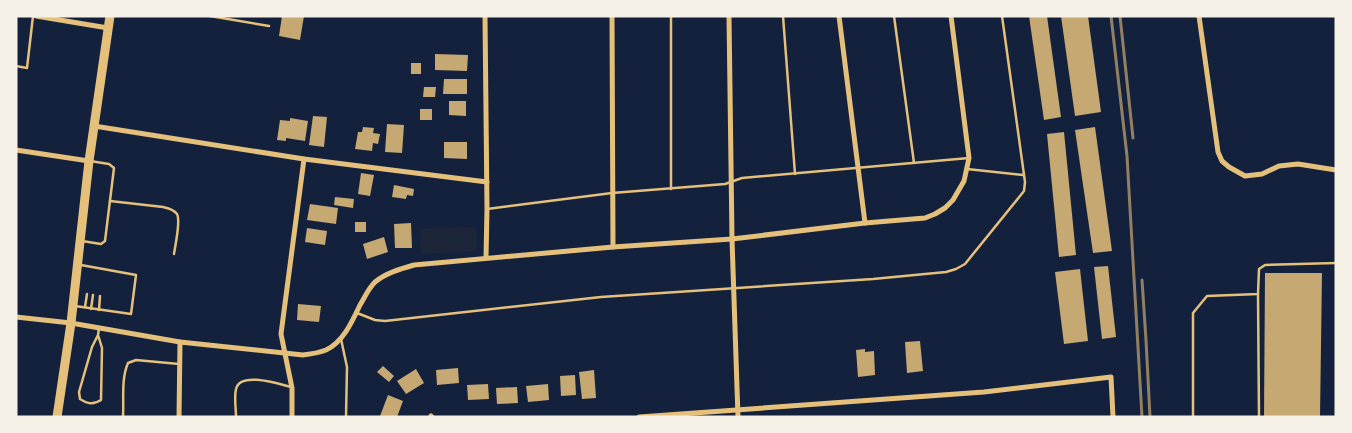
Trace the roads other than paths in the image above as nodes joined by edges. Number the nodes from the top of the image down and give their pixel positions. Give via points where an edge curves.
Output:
1 (35, 16) edge
2 (110, 16) edge
3 (210, 16) edge
4 (486, 16) edge
5 (612, 16) edge
6 (671, 16) edge
7 (729, 16) edge
8 (783, 16) edge
9 (839, 16) edge
10 (894, 16) edge
11 (951, 16) edge
12 (1002, 16) edge
13 (1199, 16) edge
14 (269, 26) dead end
15 (108, 28) junction
16 (16, 66) edge
17 (94, 126) junction
18 (16, 150) edge
19 (969, 158) junction
20 (304, 159) junction
21 (89, 161) junction
22 (914, 163) junction
23 (859, 167) junction
24 (968, 169) junction
25 (1336, 170) edge
26 (795, 174) junction
27 (1023, 175) junction
28 (487, 182) junction
29 (732, 182) junction
30 (672, 190) junction
31 (612, 194) junction
32 (110, 201) junction
33 (487, 209) junction
34 (865, 223) junction
35 (732, 239) junction
36 (80, 241) junction
37 (612, 247) junction
38 (174, 254) dead end
39 (486, 258) junction
40 (1336, 263) edge
41 (78, 265) junction
42 (90, 267) junction
43 (96, 268) junction
44 (104, 269) junction
45 (89, 272) dead end
46 (95, 272) dead end
47 (103, 274) dead end
48 (734, 288) junction
49 (87, 294) dead end
50 (1258, 294) junction
51 (93, 295) dead end
52 (100, 296) dead end
53 (73, 306) junction
54 (85, 307) junction
55 (91, 308) junction
56 (99, 310) junction
57 (357, 312) junction
58 (16, 317) edge
59 (71, 324) junction
60 (99, 328) junction
61 (98, 335) junction
62 (341, 339) junction
63 (180, 342) junction
64 (286, 354) junction
65 (180, 364) junction
66 (292, 388) junction
67 (738, 409) junction
68 (58, 417) edge
69 (123, 417) edge
70 (179, 417) edge
71 (236, 417) edge
72 (292, 417) edge
73 (346, 417) edge
74 (638, 417) edge
75 (738, 417) edge
76 (1113, 417) edge
77 (1193, 417) edge
78 (1258, 417) edge

1 - 15 street
1 - 16 lane via 27,68
2 - 15 main road
3 - 14 lane
4 - 28 street
5 - 31 street
6 - 30 lane
7 - 29 street
8 - 26 lane
9 - 23 street
10 - 22 lane
11 - 19 street
12 - 27 lane
13 - 25 street via 1218,152 1222,161 1245,176 1298,164
15 - 17 main road
17 - 20 street
17 - 21 main road
18 - 21 street
19 - 22 lane
19 - 24 street
20 - 28 street
20 - 64 street via 281,334
21 - 32 lane via 109,164 114,168
21 - 36 main road
22 - 23 lane
23 - 26 lane
23 - 34 street
24 - 27 lane
24 - 34 street via 953,200 935,214 925,218
26 - 29 lane via 742,178
27 - 48 lane via 1024,191 1020,198 966,264 956,269 873,279
28 - 33 street
29 - 30 lane
29 - 35 street
30 - 31 lane
31 - 33 lane
31 - 37 street
32 - 36 lane via 106,241 102,244
32 - 38 lane via 163,207 176,213
33 - 39 street
34 - 35 street
35 - 37 street
35 - 48 street
36 - 41 main road
37 - 39 street
39 - 57 street via 414,265 387,274 368,291
40 - 50 lane via 1265,265 1259,269
41 - 42 lane
41 - 53 main road
42 - 43 lane
42 - 45 lane
43 - 44 lane
43 - 46 lane
44 - 47 lane
44 - 56 lane via 136,275 130,314
48 - 57 lane via 601,297 385,321
48 - 67 street
49 - 54 lane
50 - 77 lane via 1207,296 1193,313
50 - 78 lane
51 - 55 lane
52 - 56 lane
53 - 54 lane
53 - 59 main road
54 - 55 lane
55 - 56 lane
57 - 62 street
58 - 59 street
59 - 60 street
59 - 68 main road
60 - 61 lane
60 - 63 street
61 - 61 lane via 79,392 80,399 95,404 101,400 102,348
62 - 64 street via 328,350 303,355
62 - 73 lane via 347,367
63 - 64 street
63 - 65 street
64 - 66 street
65 - 69 lane via 136,360 128,363 124,377
65 - 70 street
66 - 71 lane via 242,380 236,388
66 - 72 street
67 - 74 street
67 - 75 street
67 - 76 street via 984,392 1111,377

